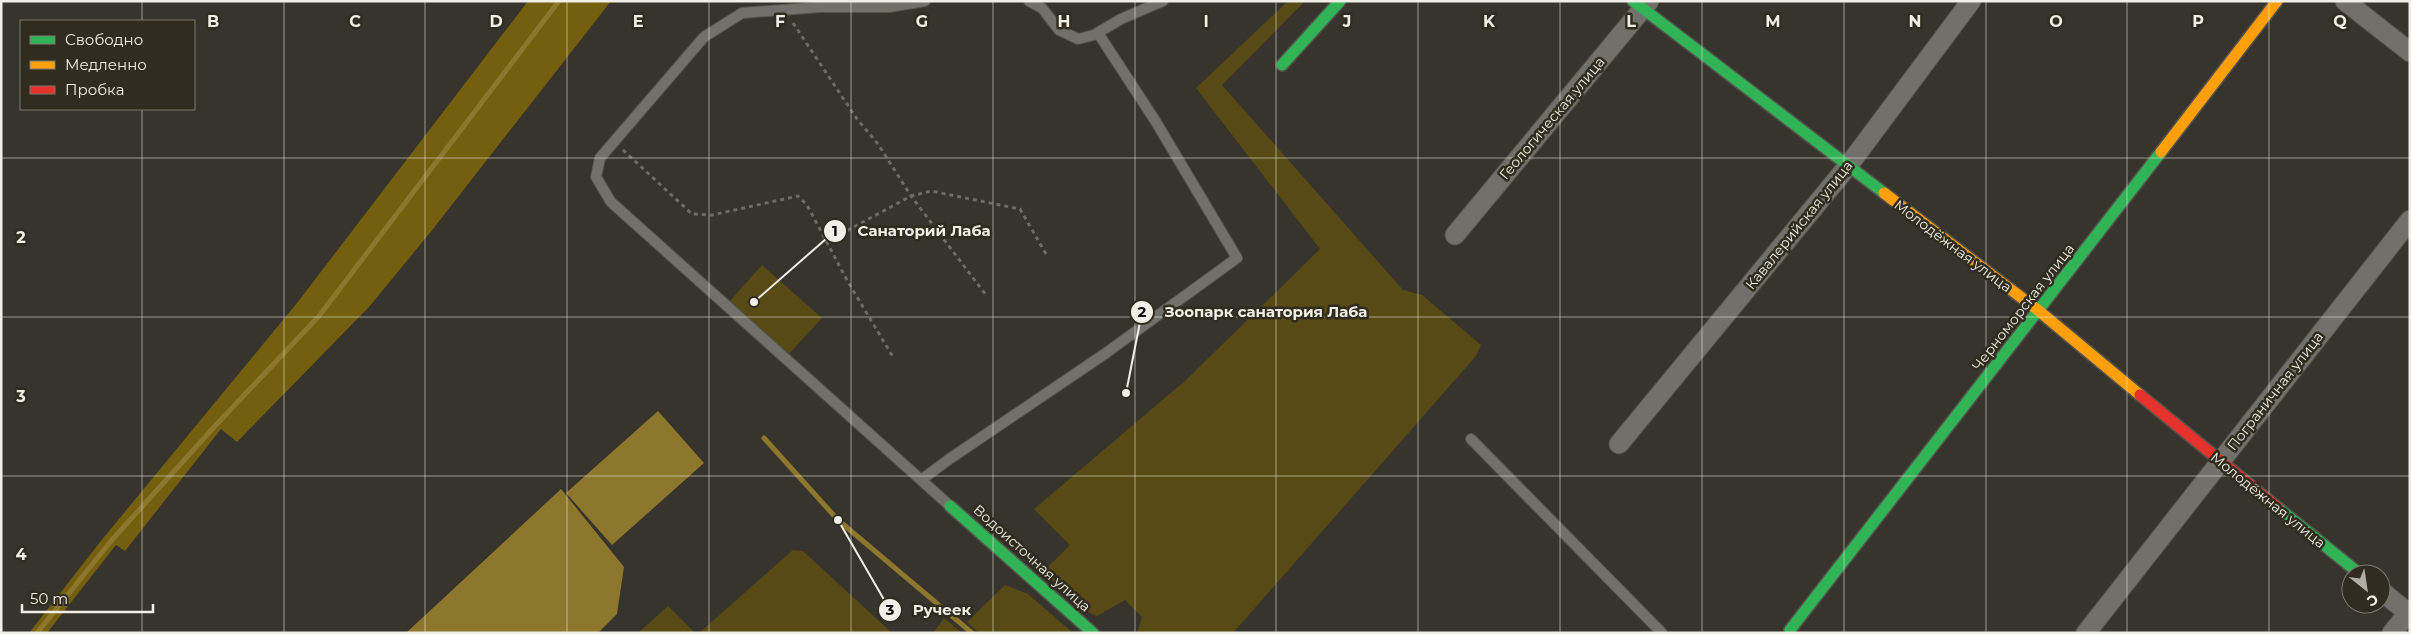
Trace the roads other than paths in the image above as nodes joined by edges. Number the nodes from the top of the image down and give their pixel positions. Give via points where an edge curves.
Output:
1 (925, 1) edge
2 (1029, 1) edge
3 (1163, 1) edge
4 (1340, 1) edge
5 (1971, 1) edge
6 (2277, 1) edge
7 (2345, 1) edge
8 (1642, 4) edge
9 (1098, 33) junction
10 (2410, 52) edge
11 (1282, 65) dead end
12 (1848, 166) junction
13 (2410, 220) edge
14 (1454, 235) dead end
15 (2039, 311) junction
16 (1470, 439) dead end
17 (1619, 444) dead end
18 (2220, 461) junction
19 (921, 480) junction
20 (950, 506) joint
21 (2348, 564) edge
22 (2391, 598) edge
23 (2409, 612) edge
24 (1790, 630) dead end
25 (1093, 633) edge
26 (1662, 633) edge
27 (2086, 633) edge
28 (2392, 633) edge

1 - 19 lane via 888,7 821,7 742,13 704,37 600,158 596,177 611,202
2 - 9 lane via 1042,8 1059,30 1078,39
3 - 9 lane
4 - 11 street
5 - 12 street, Кавалерийская улица
6 - 15 street, Черноморская улица
7 - 10 street
8 - 12 street, Молодёжная улица
8 - 14 street, Геологическая улица
9 - 19 lane via 1156,122 1237,258
12 - 15 street, Молодёжная улица
12 - 17 street, Кавалерийская улица
13 - 18 street, Пограничная улица
15 - 18 street, Молодёжная улица
15 - 24 street, Черноморская улица
16 - 26 lane
18 - 21 street, Молодёжная улица
18 - 27 street, Пограничная улица
19 - 20 lane
20 - 25 street, Водоисточная улица
22 - 23 street
23 - 28 street

